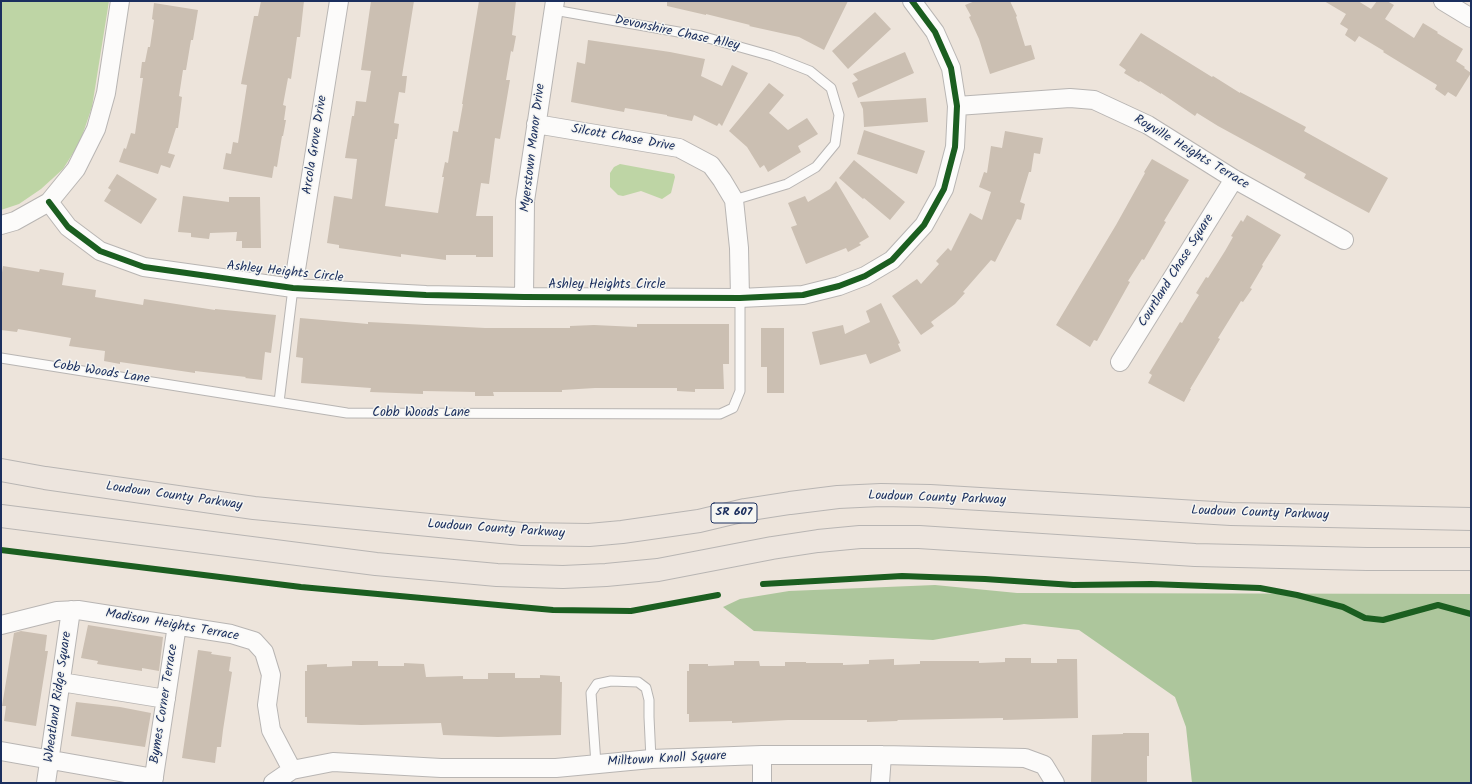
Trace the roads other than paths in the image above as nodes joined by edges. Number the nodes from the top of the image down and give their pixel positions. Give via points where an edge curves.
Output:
1 (120, 1) edge
2 (339, 1) edge
3 (912, 1) edge
4 (1443, 1) edge
5 (554, 5) edge
6 (1471, 18) edge
7 (957, 106) junction
8 (536, 124) junction
9 (1234, 179) junction
10 (734, 200) junction
11 (49, 202) junction
12 (1, 225) edge
13 (1344, 240) dead end
14 (293, 288) junction
15 (524, 297) junction
16 (740, 298) junction
17 (1, 358) edge
18 (1120, 362) dead end
19 (280, 402) junction
20 (1, 470) edge
21 (1, 516) edge
22 (1471, 519) edge
23 (1471, 559) edge
24 (71, 610) junction
25 (1, 625) edge
26 (177, 625) junction
27 (61, 682) junction
28 (166, 699) junction
29 (1, 751) edge
30 (762, 755) junction
31 (882, 755) junction
32 (50, 759) junction
33 (651, 759) junction
34 (596, 764) junction
35 (292, 770) junction
36 (441, 776) edge
37 (154, 780) edge
38 (46, 783) edge
39 (273, 783) edge
40 (762, 783) edge
41 (880, 783) edge
42 (1055, 783) edge

1 - 11 street via 106,94 96,129 76,169
2 - 14 street, Arcola Grove Drive
3 - 7 street, Ashley Heights Circle via 935,32 951,68
4 - 6 street
5 - 8 street, Myerstown Manor Drive
5 - 10 lane, Devonshire Chase Alley via 701,36 772,56 810,71 831,88 840,115 835,144 816,167 787,184
7 - 9 street, Royville Heights Terrace via 1070,98 1094,100 1148,125
7 - 16 street, Ashley Heights Circle via 955,147 944,189 924,225 892,260 865,276 840,286 803,295
8 - 10 street, Silcott Chase Drive via 679,148 711,165
8 - 15 street, Myerstown Manor Drive via 525,201
9 - 13 street, Royville Heights Terrace
9 - 18 street, Courtland Chase Square
10 - 16 street, Silcott Chase Drive via 739,248
11 - 12 street via 15,221
11 - 14 street, Ashley Heights Circle via 68,226 100,251 144,267
14 - 15 street, Ashley Heights Circle
14 - 19 lane
15 - 16 street, Ashley Heights Circle
16 - 19 lane, Cobb Woods Lane via 740,391 733,408 720,414 347,413
17 - 19 lane, Cobb Woods Lane
20 - 22 main road, Loudoun County Parkway / SR 607 via 254,508 522,534 589,535 622,532 699,521 790,503 881,495 1231,514
21 - 23 main road via 376,564 497,575 556,577 658,570 772,548 860,537 919,537 1203,555
24 - 25 street, Madison Heights Terrace
24 - 26 street, Madison Heights Terrace
24 - 27 street, Wheatland Ridge Square
26 - 28 street, Bymes Corner Terrace
26 - 35 street, Madison Heights Terrace via 231,634 254,641 264,652 271,675 267,705 271,730
27 - 28 street
27 - 32 street, Wheatland Ridge Square
28 - 37 street, Bymes Corner Terrace
29 - 32 street
30 - 31 street, Milltown Knoll Square
30 - 33 street, Milltown Knoll Square
30 - 40 street
31 - 41 street
31 - 42 street, Milltown Knoll Square via 1025,758 1044,765
32 - 37 street
32 - 38 street, Wheatland Ridge Square
33 - 34 street, Milltown Knoll Square
33 - 34 lane via 649,700 646,688 638,682 611,681 597,684 591,693
34 - 36 street, Milltown Knoll Square
35 - 36 street, Milltown Knoll Square via 333,762
35 - 39 street, Milltown Knoll Square

